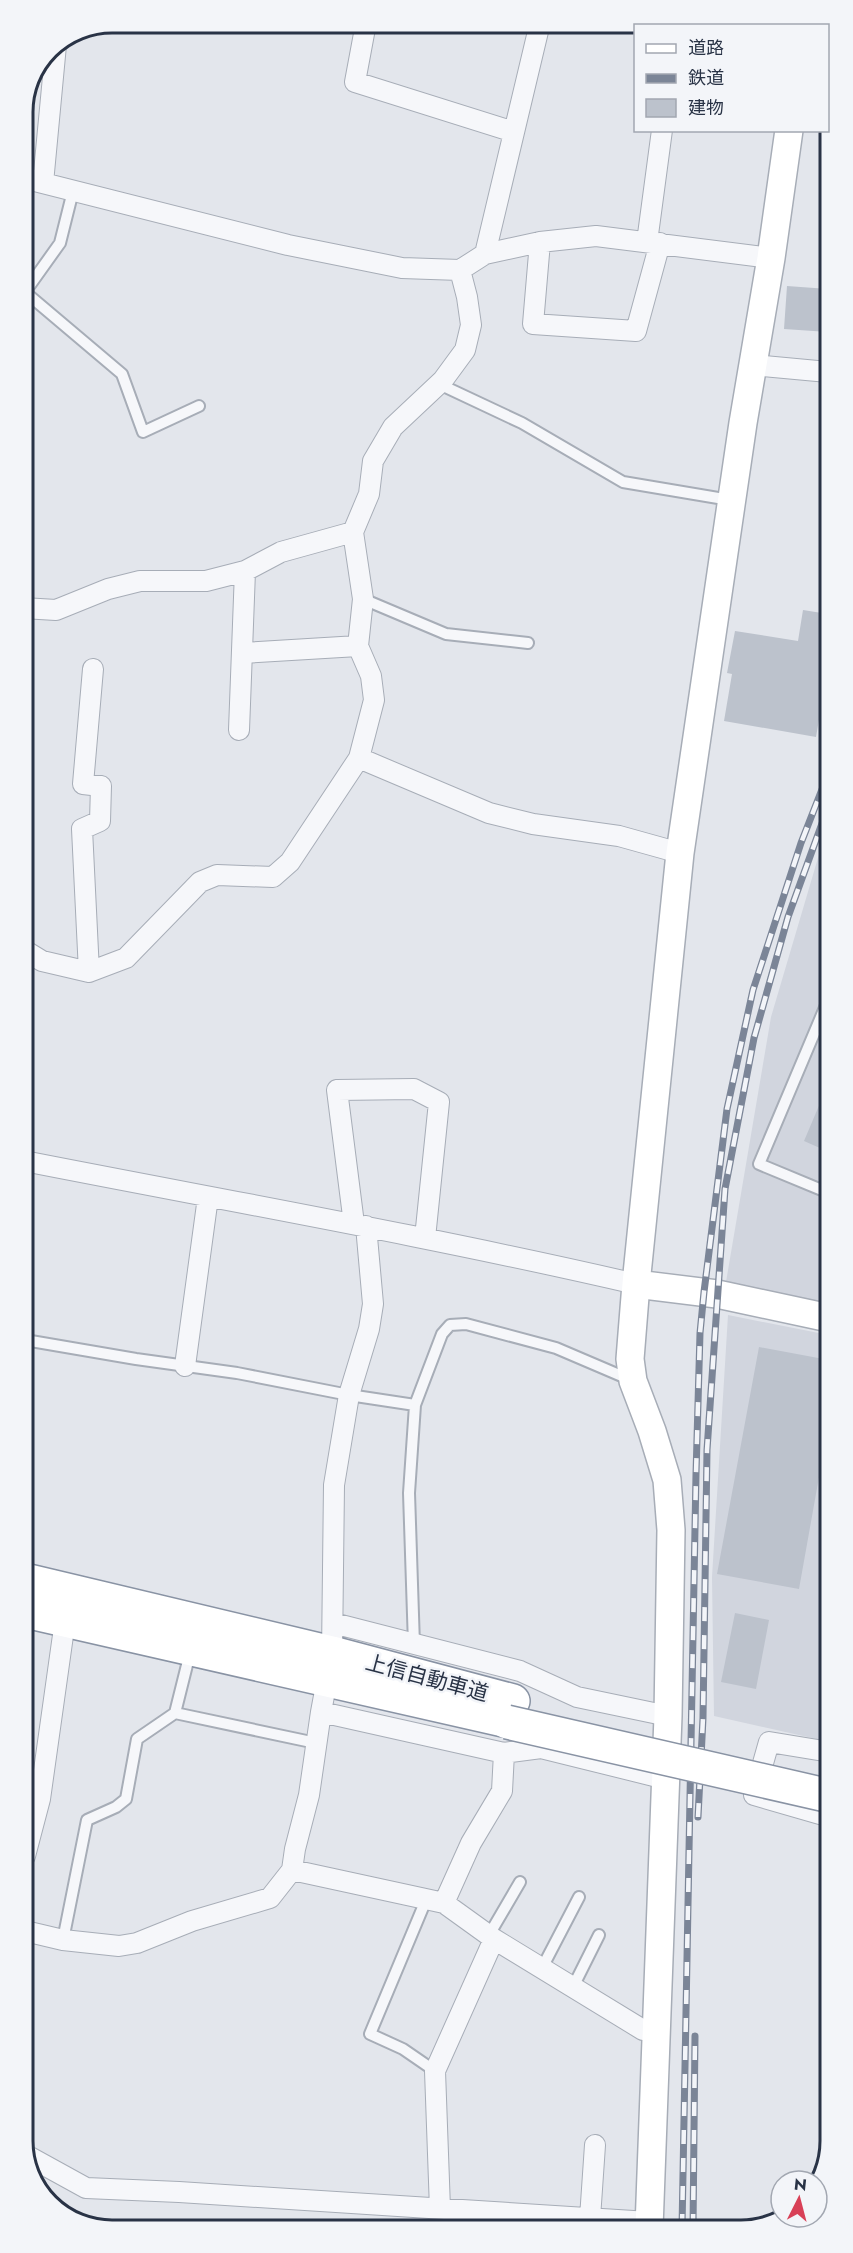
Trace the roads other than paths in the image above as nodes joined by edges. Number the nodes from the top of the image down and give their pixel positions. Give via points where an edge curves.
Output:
1 (364, 33) edge
2 (538, 33) edge
3 (55, 57) edge
4 (514, 132) junction
5 (662, 132) edge
6 (789, 132) edge
7 (33, 180) edge
8 (43, 183) junction
9 (74, 191) junction
10 (540, 242) junction
11 (653, 243) junction
12 (484, 254) junction
13 (771, 258) junction
14 (460, 270) junction
15 (33, 281) edge
16 (33, 299) edge
17 (753, 365) junction
18 (820, 371) edge
19 (439, 384) junction
20 (199, 406) dead end
21 (732, 501) junction
22 (353, 532) junction
23 (246, 571) junction
24 (363, 599) junction
25 (33, 609) edge
26 (528, 643) dead end
27 (358, 646) junction
28 (242, 653) junction
29 (93, 669) dead end
30 (239, 730) dead end
31 (358, 758) junction
32 (680, 853) junction
33 (33, 956) edge
34 (90, 972) junction
35 (820, 1019) edge
36 (33, 1163) edge
37 (820, 1189) edge
38 (208, 1197) junction
39 (360, 1225) junction
40 (425, 1238) junction
41 (636, 1284) junction
42 (820, 1316) edge
43 (33, 1341) edge
44 (185, 1366) junction
45 (633, 1381) junction
46 (349, 1395) junction
47 (415, 1405) junction
48 (33, 1582) edge
49 (33, 1613) edge
50 (65, 1621) junction
51 (414, 1645) junction
52 (190, 1650) junction
53 (328, 1667) junction
54 (175, 1713) junction
55 (668, 1716) junction
56 (508, 1725) junction
57 (316, 1743) junction
58 (820, 1750) edge
59 (820, 1772) edge
60 (666, 1779) junction
61 (820, 1794) edge
62 (820, 1814) edge
63 (33, 1826) edge
64 (292, 1870) junction
65 (519, 1882) dead end
66 (579, 1897) dead end
67 (435, 1902) junction
68 (33, 1933) edge
69 (599, 1935) dead end
70 (492, 1937) junction
71 (63, 1940) junction
72 (542, 1968) junction
73 (573, 1987) junction
74 (643, 2030) dead end
75 (435, 2071) junction
76 (595, 2145) dead end
77 (36, 2160) edge
78 (440, 2209) junction
79 (590, 2218) junction
80 (439, 2220) edge
81 (607, 2220) edge
82 (649, 2220) edge

1 - 4 street via 355,82
2 - 4 street
3 - 8 street
4 - 12 street
5 - 11 street
6 - 13 street
7 - 8 street
8 - 9 street
9 - 14 street via 288,246 402,268
9 - 15 lane via 60,243
10 - 11 street via 596,236
10 - 11 street via 533,324 636,331
10 - 12 street
11 - 13 street
12 - 14 street
13 - 17 street
14 - 19 street via 471,325 465,351
16 - 20 lane via 122,374 143,432
17 - 18 street
17 - 21 street
19 - 21 lane via 522,423 623,482
19 - 22 street via 393,427 373,461 369,494
21 - 32 street
22 - 23 street via 281,552
22 - 24 street
23 - 25 street via 206,581 140,581 56,610
23 - 28 street
24 - 26 lane via 446,634
24 - 27 street
27 - 28 street
27 - 31 street via 374,699
28 - 30 street
29 - 34 street via 83,784 101,786 100,821 82,829
31 - 32 street via 489,813 619,836
31 - 34 street via 290,862 273,877 217,875 200,882 126,957
32 - 41 street
33 - 34 street
35 - 37 lane via 759,1164
36 - 38 street
38 - 39 street
38 - 44 street
39 - 40 street
39 - 40 street via 337,1090 414,1089 439,1102
39 - 46 street via 373,1304
40 - 41 street
41 - 42 street via 717,1294
41 - 45 street via 630,1359
43 - 44 lane
44 - 46 lane
45 - 47 lane via 556,1348 458,1324 450,1325 442,1334
45 - 55 street via 667,1480 671,1530
46 - 47 lane
46 - 53 street via 334,1485
47 - 51 lane via 409,1493
48 - 53 highway, 上信自動車道
49 - 50 highway, 上信自動車道
50 - 52 highway, 上信自動車道
50 - 63 street
51 - 53 street
51 - 55 street via 520,1671 577,1697
52 - 53 highway, 上信自動車道
52 - 54 lane
53 - 56 highway, 上信自動車道
53 - 57 street
54 - 57 lane
54 - 71 lane via 137,1738 126,1799 87,1820
55 - 60 street
56 - 59 highway, 上信自動車道
56 - 60 street via 541,1748
56 - 61 highway, 上信自動車道, bridge
56 - 67 street via 502,1791
57 - 64 street
58 - 62 street via 769,1742 753,1795
60 - 82 street
64 - 67 street
64 - 71 street via 270,1898 192,1921 136,1943 119,1946
65 - 70 lane
66 - 72 lane
67 - 70 street
67 - 75 lane via 370,2034 403,2049
68 - 71 street
69 - 73 lane
70 - 72 street
70 - 75 street
72 - 73 street
73 - 74 street
75 - 78 street
76 - 79 street
77 - 78 street via 86,2188
78 - 79 street
78 - 80 street
79 - 81 street

